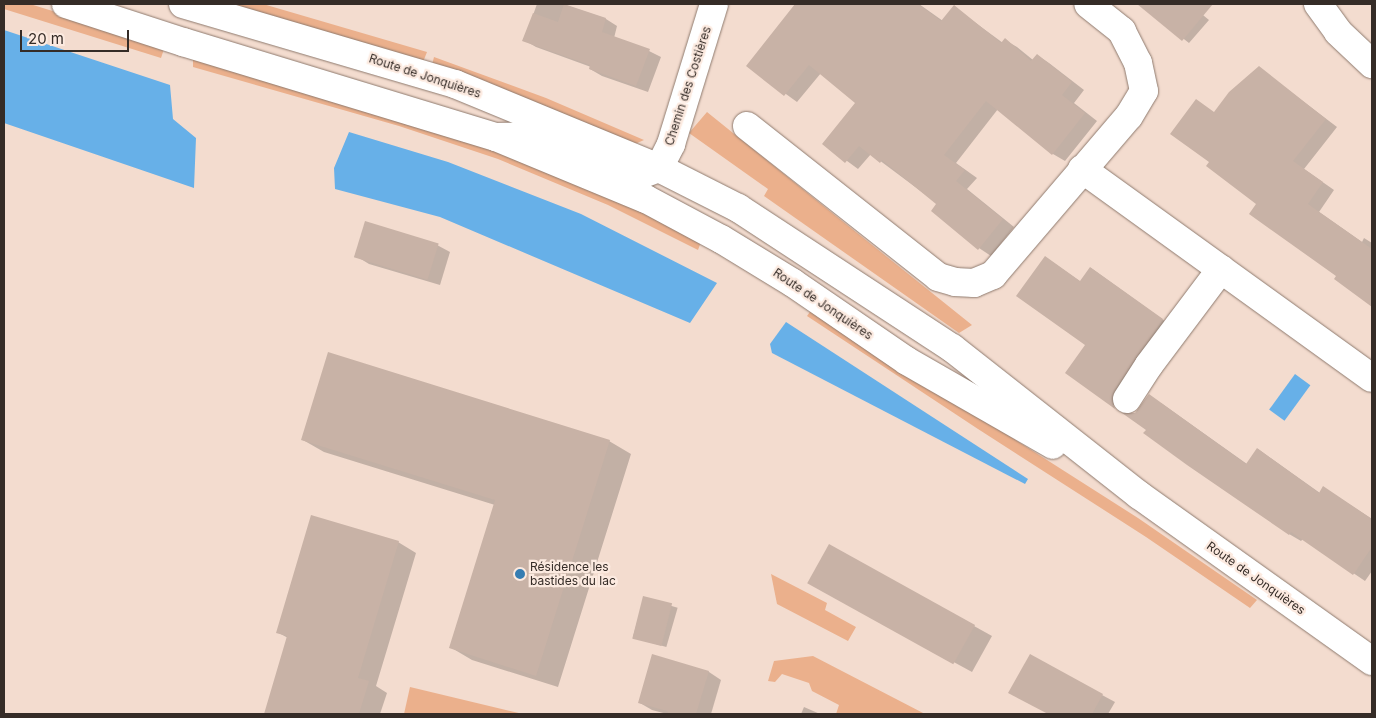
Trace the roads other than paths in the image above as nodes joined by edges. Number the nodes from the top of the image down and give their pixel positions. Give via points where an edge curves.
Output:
1 (66, 4) edge
2 (183, 4) edge
3 (714, 4) edge
4 (1088, 4) edge
5 (1318, 4) edge
6 (1372, 64) edge
7 (747, 126) dead end
8 (496, 137) junction
9 (659, 168) junction
10 (1082, 169) junction
11 (691, 223) junction
12 (772, 231) junction
13 (1221, 269) junction
14 (793, 283) junction
15 (1372, 378) edge
16 (1127, 399) dead end
17 (1139, 495) junction
18 (1372, 662) edge

1 - 8 main road, Route de Jonquières
2 - 9 main road, Route de Jonquières via 455,84
3 - 9 main road, Chemin des Costières via 671,144
4 - 10 main road via 1122,31 1138,63 1144,91 1129,116
5 - 6 main road via 1338,32
7 - 10 main road via 938,277 955,282 974,283 993,275
8 - 9 main road, Route de Jonquières via 544,136 628,172 643,174
8 - 11 main road, Route de Jonquières via 646,199
9 - 11 main road via 659,178 664,187 679,195 689,208
9 - 12 main road, Route de Jonquières via 738,208
10 - 13 main road
11 - 14 main road, Route de Jonquières
12 - 14 main road via 782,253 796,266
12 - 17 main road, Route de Jonquières via 952,348
13 - 15 main road
13 - 16 main road
14 - 17 main road, Route de Jonquières via 908,361
17 - 18 main road, Route de Jonquières

